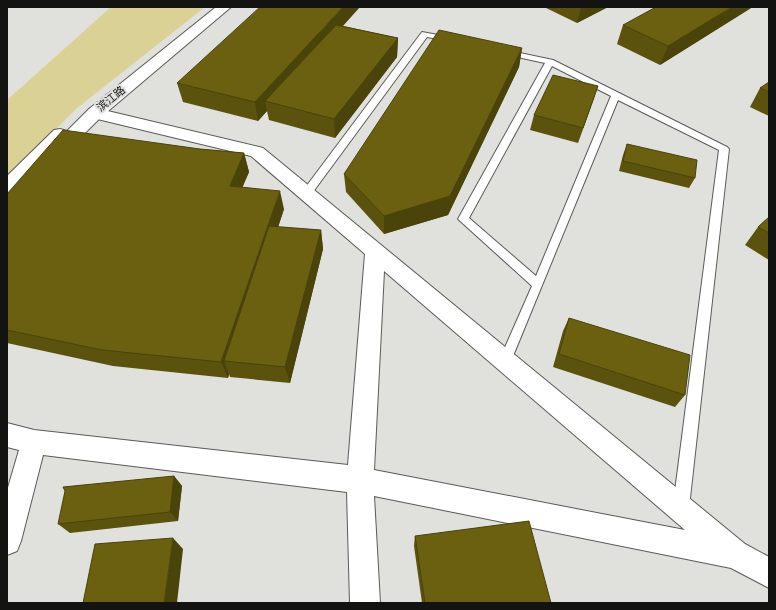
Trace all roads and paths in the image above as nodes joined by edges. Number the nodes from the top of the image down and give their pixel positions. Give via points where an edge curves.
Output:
1 (213, 7) edge
2 (224, 7) edge
3 (456, 41) edge
4 (495, 50) edge
5 (550, 62) junction
6 (616, 95) junction
7 (95, 113) junction
8 (7, 187) edge
9 (306, 194) junction
10 (7, 200) edge
11 (375, 251) junction
12 (538, 285) junction
13 (505, 361) junction
14 (7, 435) edge
15 (34, 442) junction
16 (360, 480) junction
17 (681, 509) junction
18 (7, 541) edge
19 (735, 554) junction
20 (769, 573) edge
21 (365, 603) edge

1 - 8 street via 85,110
2 - 7 street, 滨江路
3 - 9 lane via 425,34
4 - 5 lane
5 - 6 lane
5 - 12 lane via 463,219
6 - 12 lane
6 - 17 lane via 724,149
7 - 9 street via 257,152
7 - 10 street, 滨江路
9 - 11 street
11 - 13 street
11 - 16 street
12 - 13 lane
13 - 17 street
14 - 15 street
15 - 16 street
15 - 18 street
16 - 19 street
16 - 21 street
17 - 19 street
19 - 20 street

